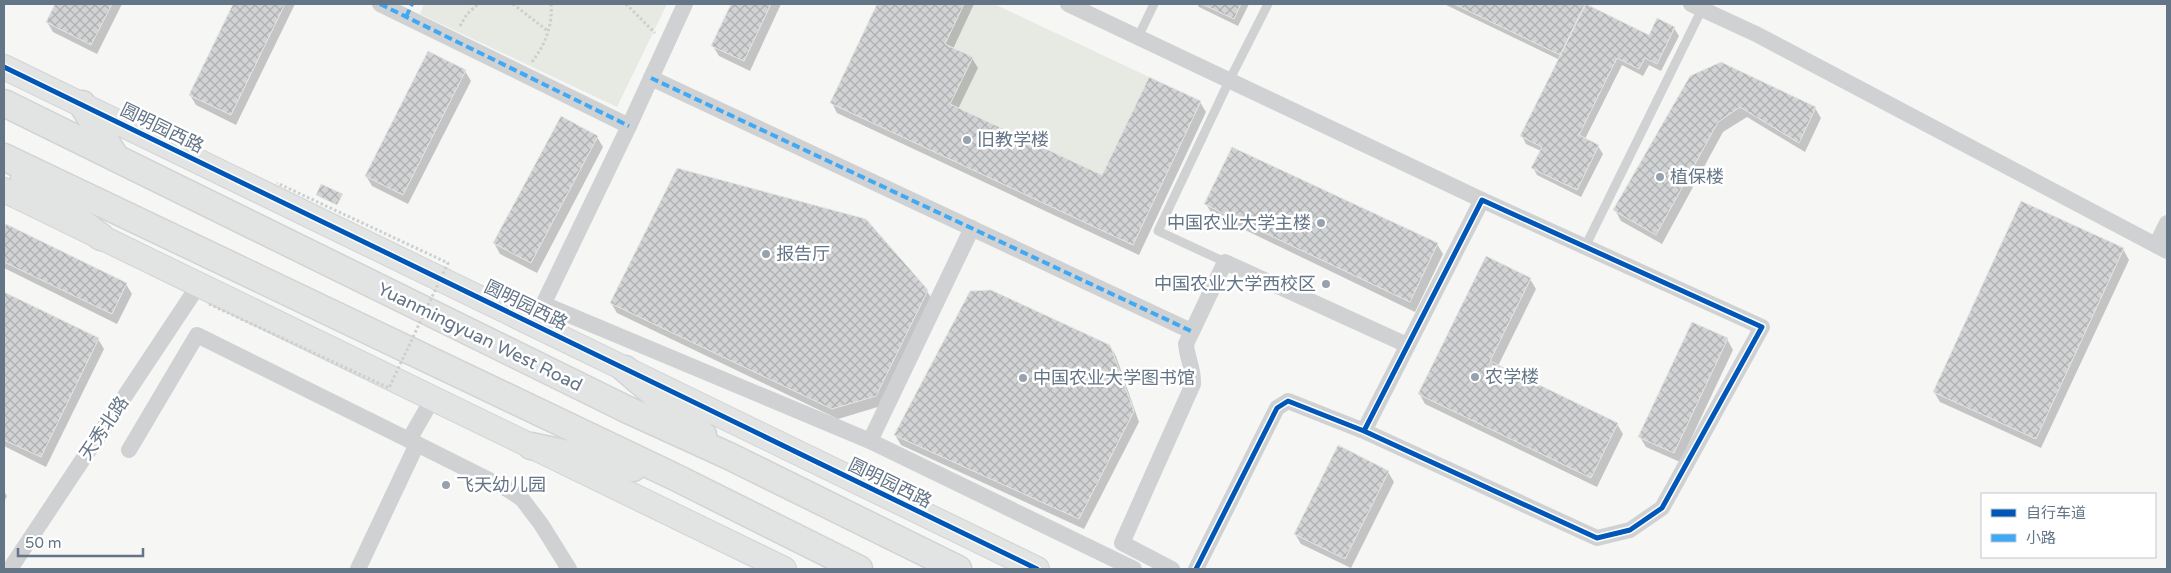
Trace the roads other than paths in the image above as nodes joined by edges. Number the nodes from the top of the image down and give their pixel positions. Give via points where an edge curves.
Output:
1 (380, 4) edge
2 (685, 4) edge
3 (1068, 4) edge
4 (1154, 4) edge
5 (1268, 4) edge
6 (1697, 6) edge
7 (409, 10) edge
8 (1138, 37) junction
9 (4, 67) edge
10 (651, 78) junction
11 (1230, 79) junction
12 (4, 103) edge
13 (82, 104) junction
14 (629, 126) junction
15 (4, 157) edge
16 (117, 159) junction
17 (4, 164) edge
18 (4, 190) edge
19 (1482, 200) junction
20 (2167, 223) edge
21 (972, 228) junction
22 (101, 237) junction
23 (1585, 247) junction
24 (2162, 248) edge
25 (1225, 262) junction
26 (203, 295) junction
27 (538, 314) junction
28 (1191, 330) junction
29 (1407, 345) junction
30 (625, 369) junction
31 (433, 398) junction
32 (1364, 431) junction
33 (870, 441) junction
34 (413, 442) junction
35 (531, 446) junction
36 (129, 450) dead end
37 (728, 456) junction
38 (677, 478) junction
39 (1154, 565) edge
40 (10, 569) edge
41 (358, 569) edge
42 (569, 569) edge
43 (784, 569) edge
44 (859, 569) edge
45 (958, 569) edge
46 (1036, 569) edge
47 (1134, 569) edge
48 (1172, 569) edge
49 (1196, 569) edge

1 - 7 street
2 - 10 street
3 - 8 street
4 - 8 lane
5 - 11 lane
6 - 23 lane
6 - 24 street
7 - 14 street via 452,40
8 - 11 street
9 - 13 street, 圆明园西路
10 - 14 street
10 - 21 street
11 - 19 street
11 - 25 lane via 1158,231
12 - 16 main road, Yuanmingyuan West Road
13 - 16 main road
13 - 27 street, 圆明园西路
14 - 27 street
15 - 38 main road
16 - 37 main road, Yuanmingyuan West Road
17 - 22 main road
18 - 22 street
19 - 23 street
19 - 29 street
20 - 24 street
21 - 28 street
21 - 33 street
22 - 26 street
23 - 32 street via 1762,327 1662,508 1630,530 1597,538
25 - 28 street
25 - 29 street
26 - 31 street
26 - 40 street, 天秀北路
27 - 30 street, 圆明园西路
27 - 33 street
28 - 39 street via 1186,344 1194,373 1193,384 1122,543
29 - 32 street
30 - 37 main road
30 - 46 street, 圆明园西路
31 - 34 street
31 - 35 street
32 - 49 street via 1288,401 1277,408
33 - 47 street
34 - 36 street via 197,335
34 - 41 street
34 - 42 street via 522,499 542,524
35 - 38 main road
35 - 43 street
37 - 45 main road, Yuanmingyuan West Road
38 - 44 main road
39 - 48 street

